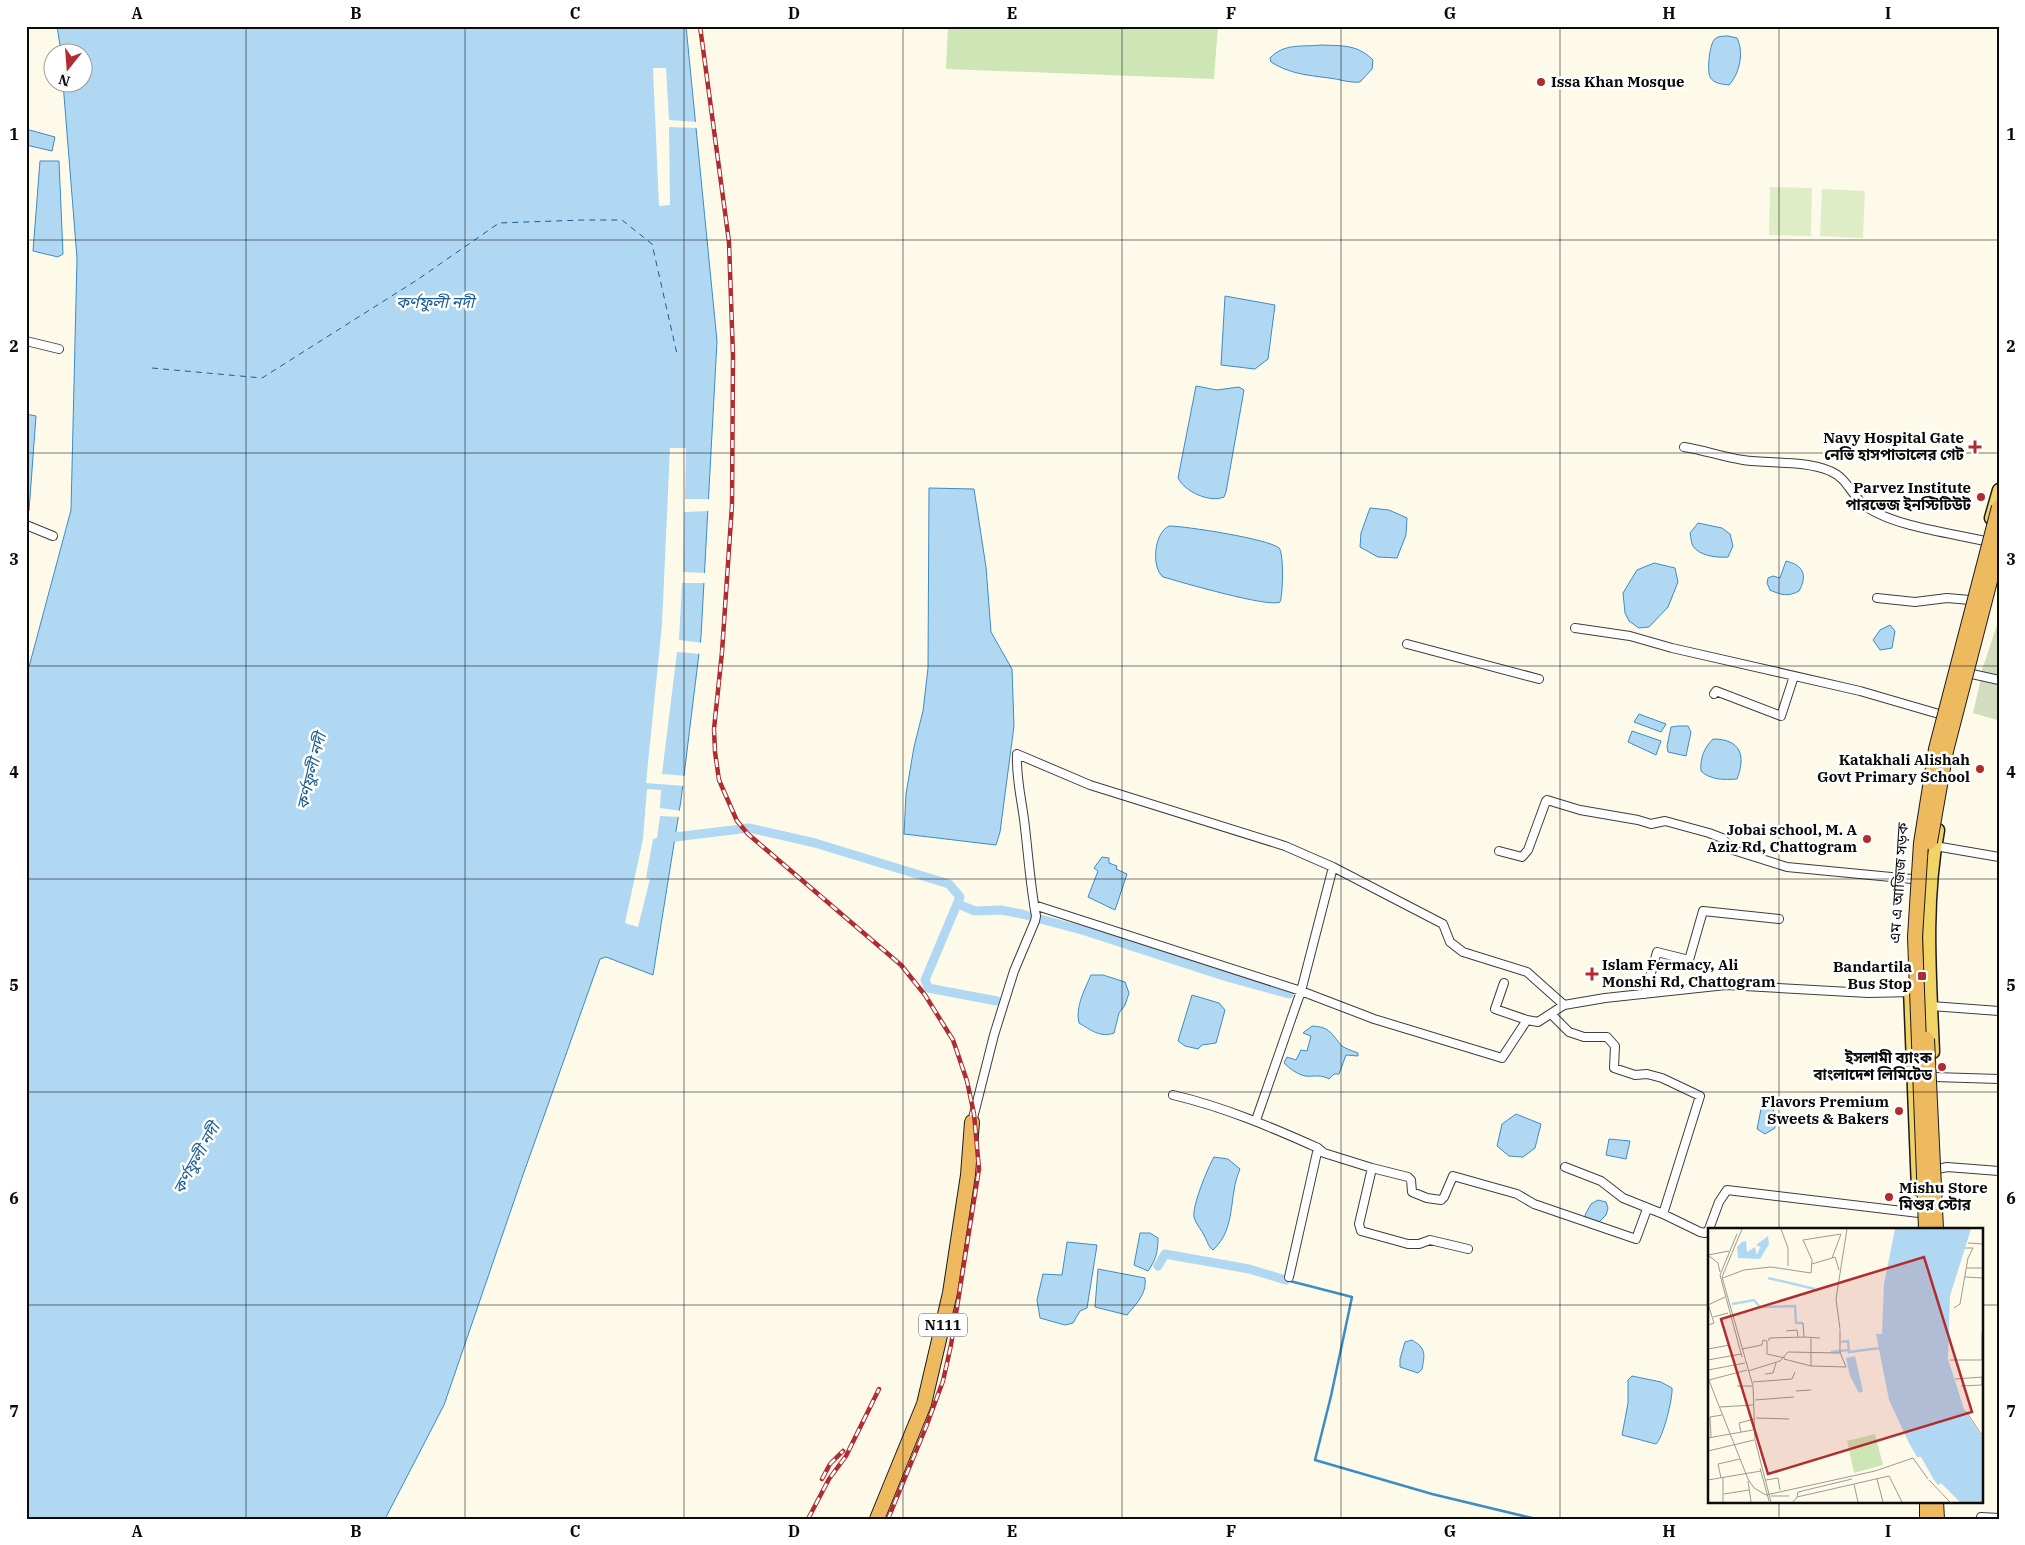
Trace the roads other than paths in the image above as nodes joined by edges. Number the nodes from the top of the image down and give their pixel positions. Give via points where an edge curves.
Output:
1 (26, 341) edge
2 (59, 349) dead end
3 (1684, 447) dead end
4 (1999, 490) edge
5 (1999, 507) edge
6 (26, 525) edge
7 (53, 536) dead end
8 (1985, 541) junction
9 (1999, 546) edge
10 (1999, 564) edge
11 (1877, 598) dead end
12 (1970, 600) junction
13 (1575, 628) dead end
14 (1407, 644) dead end
15 (1972, 674) junction
16 (1794, 676) junction
17 (1539, 679) dead end
18 (1999, 680) edge
19 (1714, 694) dead end
20 (1940, 714) junction
21 (1935, 846) junction
22 (1500, 851) dead end
23 (1999, 858) edge
24 (1333, 867) junction
25 (1912, 879) junction
26 (1034, 905) junction
27 (1779, 919) dead end
28 (1504, 983) dead end
29 (1301, 991) junction
30 (1910, 992) junction
31 (1930, 992) junction
32 (1645, 994) junction
33 (1564, 1005) junction
34 (1931, 1006) junction
35 (1999, 1011) edge
36 (1551, 1014) junction
37 (1527, 1020) junction
38 (1934, 1077) junction
39 (1999, 1079) edge
40 (1173, 1095) dead end
41 (1256, 1120) junction
42 (972, 1122) joint
43 (1318, 1148) junction
44 (1565, 1167) dead end
45 (1372, 1168) junction
46 (1938, 1169) junction
47 (1999, 1171) edge
48 (1647, 1209) junction
49 (1919, 1213) junction
50 (1663, 1214) junction
51 (1710, 1228) edge
52 (1920, 1228) edge
53 (1926, 1228) edge
54 (1936, 1228) edge
55 (1941, 1228) edge
56 (1708, 1231) edge
57 (1468, 1249) dead end
58 (1289, 1277) dead end
59 (1922, 1502) edge
60 (1927, 1502) edge
61 (1936, 1502) edge
62 (1942, 1502) edge
63 (1981, 1517) dead end
64 (1999, 1518) edge
65 (877, 1519) edge
66 (1922, 1519) edge
67 (1927, 1519) edge
68 (1937, 1519) edge
69 (1942, 1519) edge

1 - 2 street
3 - 8 street via 1743,460 1768,460 1828,470 1841,476 1866,507 1882,516
4 - 8 main road, এম এ আজিজ সড়ক
5 - 53 highway, bridge via 1936,750 1921,843 1915,936
6 - 7 street
8 - 12 main road, এম এ আজিজ সড়ক
9 - 54 highway, bridge via 1946,751 1930,843 1924,937
10 - 15 main road
11 - 12 street via 1915,602 1947,598
12 - 20 main road, এম এ আজিজ সড়ক
13 - 16 street via 1630,636
14 - 17 street
15 - 18 street
15 - 21 main road via 1952,753
16 - 19 street via 1781,716 1716,691
16 - 20 street
20 - 25 main road, এম এ আজিজ সড়ক via 1931,747
21 - 23 street
21 - 31 main road via 1929,936
22 - 25 street via 1524,855 1548,800 1580,810 1653,824 1665,821 1709,833 1722,838 1733,850 1787,867
24 - 26 street via 1250,834 1090,785 1017,754 1018,788
24 - 29 street
24 - 33 street via 1443,924 1450,942 1463,952 1527,972
25 - 30 main road, এম এ আজিজ সড়ক
26 - 29 street
26 - 42 street via 1036,918 1014,971
27 - 32 street via 1703,911 1689,960 1657,952
28 - 37 street via 1495,1009
29 - 37 street via 1374,1019 1502,1058
29 - 41 street
30 - 31 street
30 - 32 street via 1868,993 1726,985
30 - 49 main road, এম এ আজিজ সড়ক
31 - 34 main road
32 - 33 street
33 - 36 street
34 - 35 street
34 - 38 main road
36 - 37 street via 1538,1022
36 - 50 street via 1569,1032 1584,1037 1607,1037 1615,1046 1614,1068 1662,1078 1700,1096
38 - 39 street
38 - 46 main road
40 - 41 street
41 - 43 street
42 - 65 highway, N111 via 968,1175 953,1275 924,1404
43 - 45 street via 1324,1153
43 - 58 street
44 - 48 street via 1601,1181 1623,1198
45 - 48 street via 1408,1178 1412,1192 1426,1198 1442,1200 1453,1176 1464,1178 1517,1194 1534,1204 1636,1239
45 - 57 street via 1358,1224 1361,1231 1408,1244 1430,1240
46 - 47 street via 1947,1166
46 - 55 main road
48 - 50 street
49 - 51 street via 1727,1190
49 - 52 main road, এম এ আজিজ সড়ক
50 - 56 street via 1700,1232
59 - 66 main road
60 - 67 highway
61 - 68 highway
62 - 69 main road
63 - 64 street

